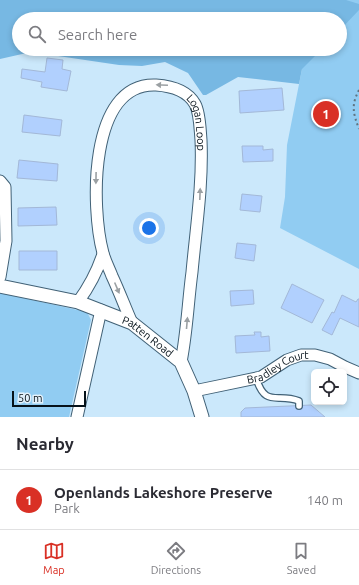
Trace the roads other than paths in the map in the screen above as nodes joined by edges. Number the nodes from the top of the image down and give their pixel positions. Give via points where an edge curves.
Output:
1 (0, 180) edge
2 (3, 205) edge
3 (103, 254) junction
4 (0, 278) edge
5 (0, 286) edge
6 (78, 302) junction
7 (101, 310) junction
8 (132, 323) junction
9 (181, 362) junction
10 (359, 373) edge
11 (256, 378) junction
12 (194, 391) junction
13 (299, 406) dead end
14 (77, 417) edge
15 (202, 417) edge

1 - 2 street via 5,187
2 - 4 street via 6,241
3 - 6 street via 88,289
3 -> 8 street, Logan Loop
9 -> 3 street, Logan Loop via 187,334 200,198 201,153 200,124 195,104 184,92 170,86 147,85 126,94 111,112 96,170 96,208
5 - 6 street, Patten Road
6 - 7 street, Patten Road
7 - 8 street, Patten Road
7 - 14 street
8 - 9 street, Patten Road
9 - 12 street, Patten Road
10 - 11 street, Bradley Court via 315,354 287,360
11 - 12 street, Bradley Court
11 - 13 lane via 265,395 272,399 290,397 299,400
12 - 15 street, Patten Road

